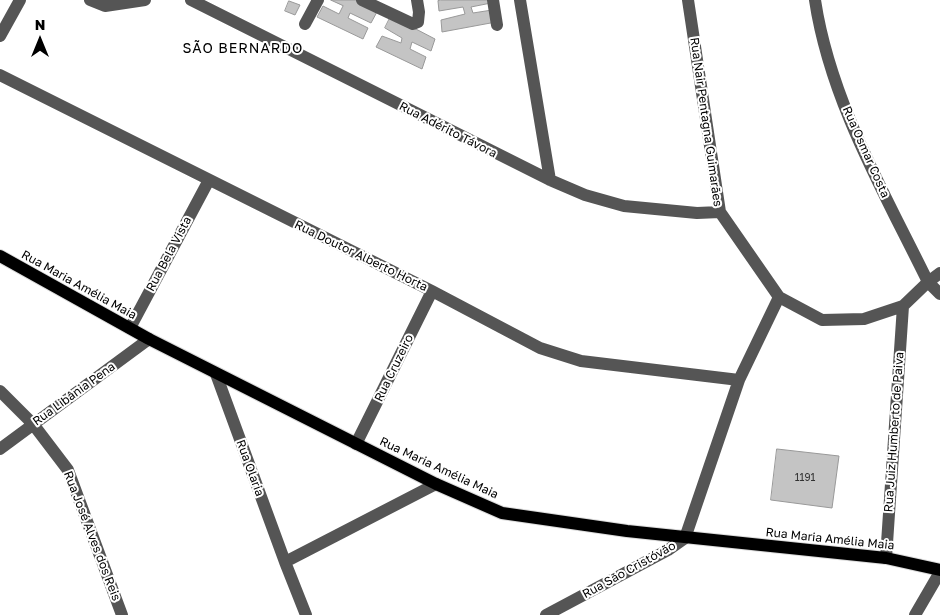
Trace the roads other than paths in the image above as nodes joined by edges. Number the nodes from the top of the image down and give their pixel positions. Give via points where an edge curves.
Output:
1 (20, 0) edge
2 (90, 0) edge
3 (146, 0) edge
4 (191, 0) edge
5 (318, 0) edge
6 (362, 0) edge
7 (417, 0) edge
8 (493, 0) edge
9 (520, 0) edge
10 (688, 0) edge
11 (815, 0) edge
12 (305, 24) dead end
13 (497, 25) dead end
14 (0, 36) edge
15 (0, 76) edge
16 (209, 180) junction
17 (550, 180) junction
18 (720, 212) junction
19 (0, 256) edge
20 (940, 273) edge
21 (928, 282) junction
22 (432, 291) junction
23 (940, 294) edge
24 (779, 298) junction
25 (903, 306) junction
26 (130, 328) junction
27 (149, 339) junction
28 (216, 374) junction
29 (739, 380) junction
30 (0, 391) edge
31 (33, 424) junction
32 (356, 444) junction
33 (0, 449) edge
34 (436, 484) junction
35 (685, 538) junction
36 (886, 558) junction
37 (285, 562) junction
38 (940, 571) edge
39 (122, 615) edge
40 (306, 615) edge
41 (546, 615) edge
42 (915, 615) edge

1 - 14 street
2 - 3 street via 105,6
4 - 17 street, Rua Adérito Távora
5 - 12 street
6 - 7 street via 413,24 418,22
8 - 13 street
9 - 17 street
10 - 18 street, Rua Nair Pentagna Guimarães
11 - 21 street, Rua Osmar Costa via 837,85 863,150
15 - 16 street, Rua Doutor Alberto Horta
16 - 22 street, Rua Doutor Alberto Horta
16 - 26 street, Rua Bela Vista
17 - 18 street, Rua Adérito Távora via 585,195 624,206 697,214
18 - 24 street, Rua Nair Pentagna Guimarães
19 - 26 main road, Rua Maria Amélia Maia
20 - 21 street
21 - 23 street, Rua Osmar Costa
21 - 25 street
22 - 29 street, Rua Doutor Alberto Horta via 540,348 581,361
22 - 32 street, Rua Cruzeiro
24 - 25 street via 822,320 864,319
24 - 29 street
25 - 36 street, Rua Juiz Humberto de Paiva
26 - 27 main road, Rua Maria Amélia Maia
27 - 28 main road, Rua Maria Amélia Maia
27 - 31 street, Rua Libânia Pena
28 - 32 main road, Rua Maria Amélia Maia
28 - 37 street, Rua Olaria
29 - 35 street
30 - 31 street, Rua José Alves dos Reis
31 - 33 street, Rua Libânia Pena
31 - 39 street, Rua José Alves dos Reis via 68,470
32 - 34 main road, Rua Maria Amélia Maia
34 - 35 main road, Rua Maria Amélia Maia via 502,513
34 - 37 street
35 - 36 main road, Rua Maria Amélia Maia
35 - 41 street, Rua São Cristóvão
36 - 38 main road, Rua Maria Amélia Maia
37 - 40 street, Rua Olaria
38 - 42 street

